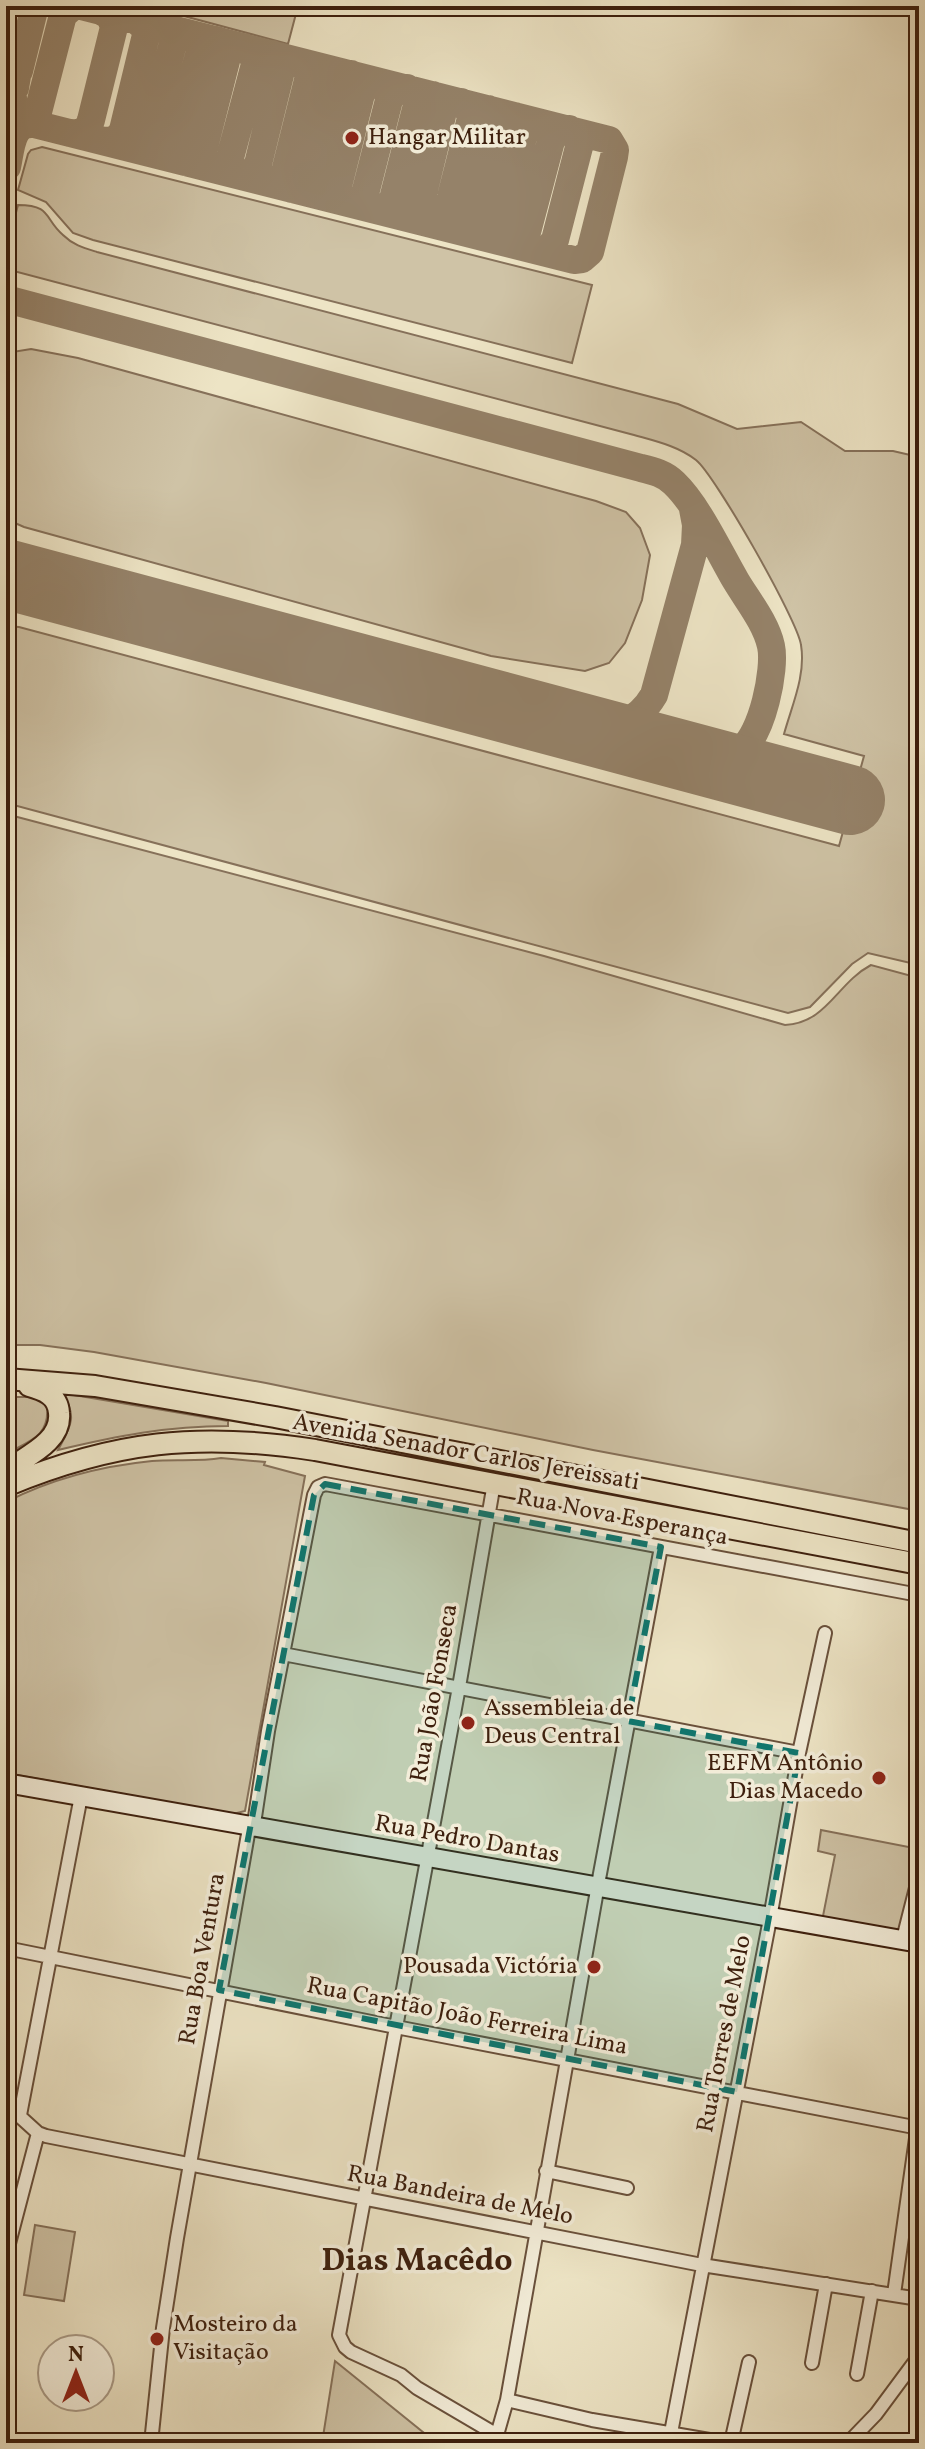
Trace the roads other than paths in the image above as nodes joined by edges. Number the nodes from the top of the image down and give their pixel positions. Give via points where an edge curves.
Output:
1 (7, 1379) edge
2 (6, 1471) edge
3 (494, 1483) junction
4 (6, 1486) edge
5 (318, 1487) joint
6 (488, 1515) junction
7 (919, 1543) edge
8 (661, 1547) junction
9 (919, 1564) edge
10 (919, 1595) edge
11 (825, 1633) dead end
12 (283, 1654) junction
13 (459, 1687) junction
14 (629, 1721) junction
15 (799, 1753) junction
16 (6, 1783) edge
17 (81, 1796) junction
18 (251, 1827) junction
19 (428, 1857) junction
20 (919, 1876) edge
21 (597, 1887) junction
22 (770, 1918) junction
23 (911, 1941) edge
24 (6, 1948) edge
25 (52, 1957) junction
26 (219, 1990) junction
27 (396, 2027) junction
28 (567, 2060) junction
29 (737, 2092) junction
30 (6, 2104) edge
31 (20, 2115) junction
32 (919, 2117) edge
33 (918, 2128) edge
34 (38, 2133) junction
35 (190, 2164) junction
36 (546, 2171) junction
37 (627, 2188) dead end
38 (364, 2200) junction
39 (11, 2216) edge
40 (536, 2233) junction
41 (6, 2255) edge
42 (702, 2265) junction
43 (826, 2284) junction
44 (872, 2291) junction
45 (894, 2294) junction
46 (919, 2299) edge
47 (919, 2356) edge
48 (749, 2362) dead end
49 (812, 2363) dead end
50 (857, 2374) dead end
51 (507, 2400) junction
52 (501, 2439) edge
53 (670, 2439) edge
54 (151, 2443) edge
55 (848, 2443) edge

1 - 2 main road via 43,1390 58,1405 60,1416 46,1443
1 - 7 main road, Avenida Senador Carlos Jereissati via 95,1386 275,1417
3 - 4 main road, Avenida Senador Carlos Jereissati via 292,1446 216,1440 148,1444 93,1455
3 - 6 street, Rua João Fonseca
3 - 9 main road, Avenida Senador Carlos Jereissati
5 - 6 street, Rua Nova Esperança via 325,1484
5 - 12 street, Rua Boa Ventura
6 - 8 street, Rua Nova Esperança
6 - 13 street, Rua João Fonseca
8 - 10 street, Rua Nova Esperança
8 - 14 street
11 - 15 street, Rua Torres de Melo
12 - 13 street
12 - 18 street, Rua Boa Ventura
13 - 14 street
13 - 19 street, Rua João Fonseca
14 - 15 street
14 - 21 street
15 - 22 street, Rua Torres de Melo
16 - 17 main road, Rua Pedro Dantas
17 - 18 main road, Rua Pedro Dantas
17 - 25 street
18 - 19 main road, Rua Pedro Dantas
18 - 26 street, Rua Boa Ventura
19 - 21 main road, Rua Pedro Dantas
19 - 27 street, Rua João Fonseca
20 - 23 street
21 - 22 main road, Rua Pedro Dantas
21 - 28 street
22 - 23 main road, Rua Pedro Dantas
22 - 29 street, Rua Torres de Melo
24 - 25 street, Rua Capitão João Ferreira Lima
25 - 26 street, Rua Capitão João Ferreira Lima
25 - 31 street
26 - 27 street, Rua Capitão João Ferreira Lima
26 - 35 street, Rua Boa Ventura
27 - 28 street, Rua Capitão João Ferreira Lima
27 - 38 street, Rua João Fonseca
28 - 29 street, Rua Capitão João Ferreira Lima
28 - 36 street
29 - 33 street, Rua Capitão João Ferreira Lima
29 - 42 street, Rua Torres de Melo
30 - 31 street
31 - 34 street
32 - 33 street
33 - 45 street
34 - 35 street, Rua Bandeira de Melo
34 - 39 street
35 - 38 street, Rua Bandeira de Melo
35 - 54 street, Rua Boa Ventura via 163,2328
36 - 37 street
36 - 40 street
38 - 40 street, Rua Bandeira de Melo
38 - 52 street, Rua João Fonseca via 339,2335 343,2344
39 - 41 street
40 - 42 street, Rua Bandeira de Melo
40 - 51 street
42 - 43 street, Rua Bandeira de Melo
42 - 53 street, Rua Torres de Melo
43 - 44 street, Rua Bandeira de Melo
43 - 49 street
44 - 45 street, Rua Bandeira de Melo
44 - 50 street
45 - 46 street, Rua Bandeira de Melo
47 - 55 street
48 - 53 street via 730,2441
51 - 52 street
51 - 53 street

